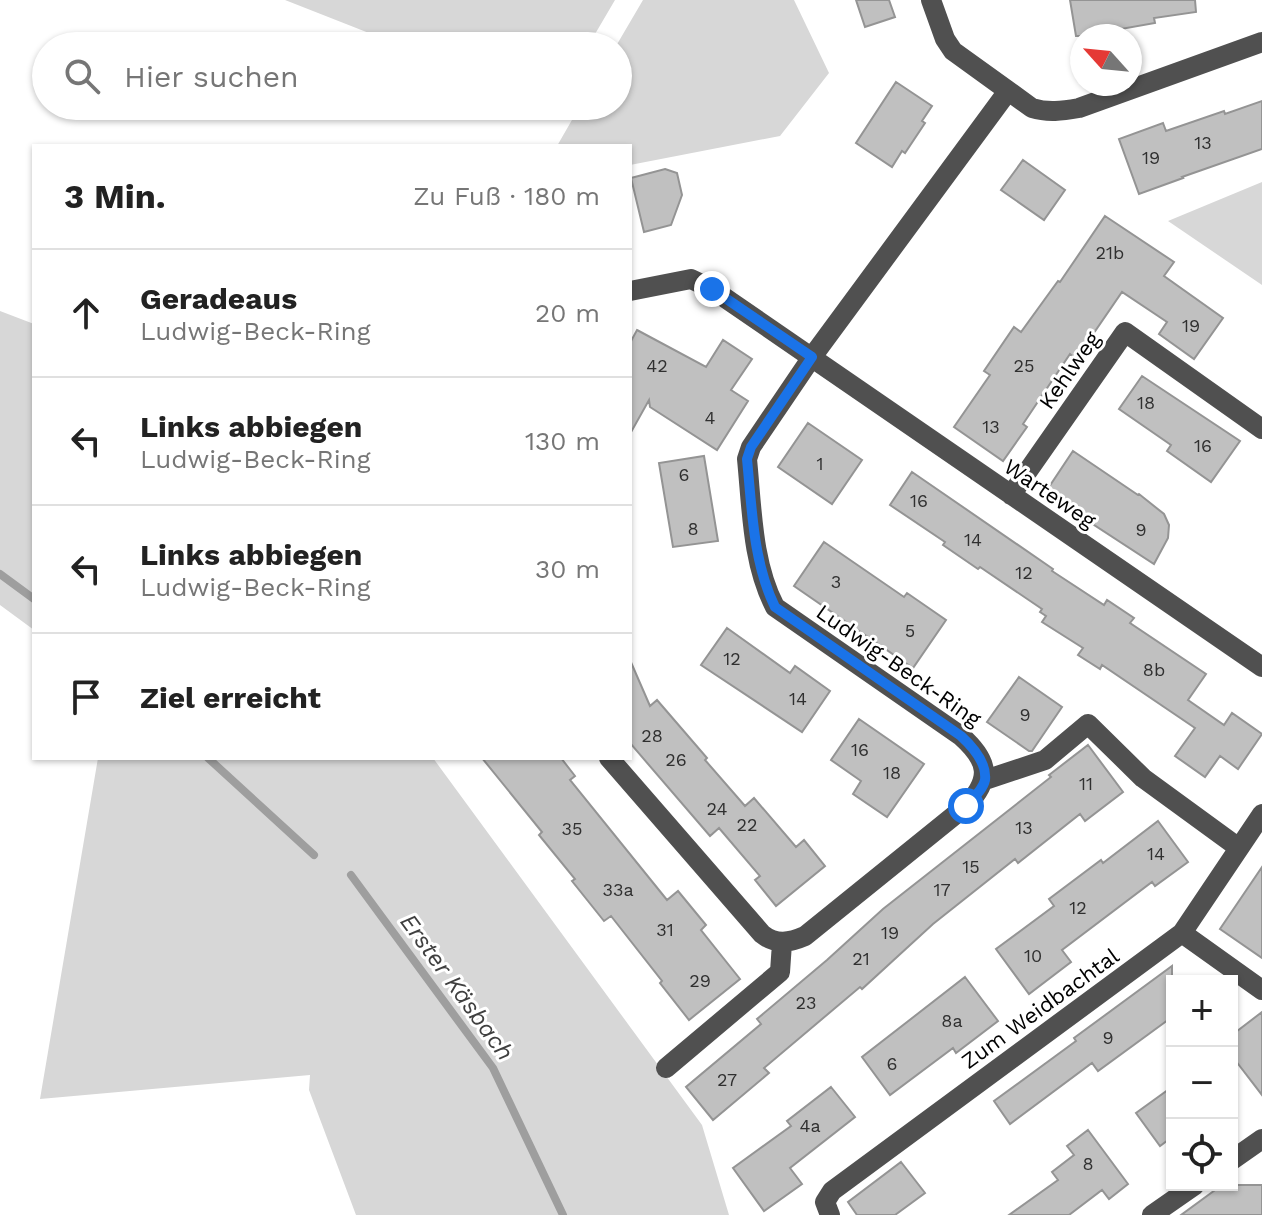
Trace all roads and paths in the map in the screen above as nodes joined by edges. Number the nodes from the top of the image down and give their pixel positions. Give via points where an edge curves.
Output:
1 (931, 0) edge
2 (1262, 42) edge
3 (1008, 91) junction
4 (632, 291) edge
5 (812, 357) junction
6 (1262, 429) edge
7 (1011, 495) junction
8 (1262, 667) edge
9 (611, 760) edge
10 (985, 780) junction
11 (1262, 814) edge
12 (1239, 848) junction
13 (1182, 933) junction
14 (782, 943) junction
15 (1262, 990) edge
16 (666, 1068) dead end
17 (1262, 1139) edge
18 (1238, 1156) edge
19 (1186, 1191) edge
20 (830, 1215) edge
21 (1152, 1215) edge

1 - 3 street via 953,51
2 - 3 street via 1062,112 1032,108
3 - 5 street, Ludwig-Beck-Ring
4 - 5 street via 691,279
5 - 7 street, Warteweg
5 - 10 street, Ludwig-Beck-Ring via 747,459 756,546 767,591 775,607 961,736 982,762
6 - 7 street, Kehlweg via 1125,332
7 - 8 street, Warteweg
9 - 14 street via 762,934
10 - 12 street via 1045,760 1088,724 1143,778
10 - 14 street via 966,806 805,936
11 - 12 street, Zum Weidbachtal
12 - 13 street, Zum Weidbachtal
13 - 15 street
13 - 20 street, Zum Weidbachtal via 832,1191 825,1202
14 - 16 street via 780,972
17 - 18 street
19 - 21 street

